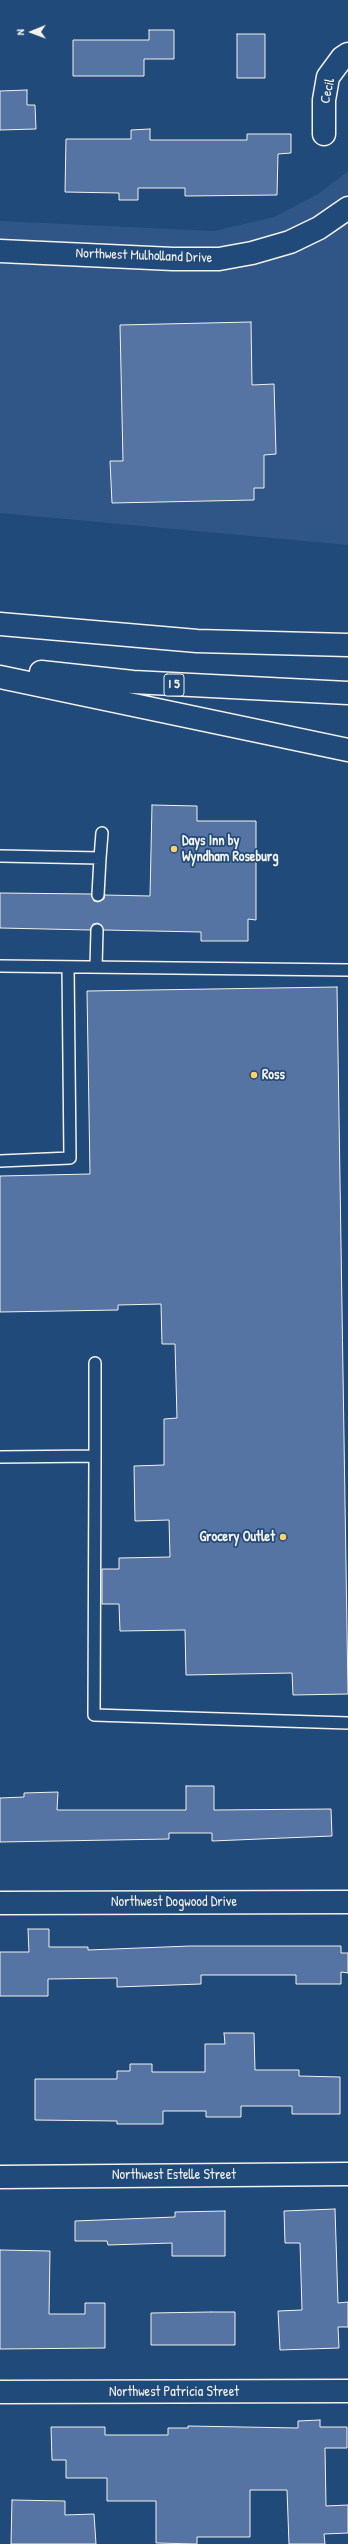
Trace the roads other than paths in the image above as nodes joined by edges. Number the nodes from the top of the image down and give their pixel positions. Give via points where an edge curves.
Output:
1 (348, 54) edge
2 (324, 134) dead end
3 (348, 208) edge
4 (0, 251) edge
5 (0, 624) edge
6 (348, 630) edge
7 (197, 641) junction
8 (348, 645) edge
9 (0, 668) edge
10 (0, 676) edge
11 (348, 693) edge
12 (348, 750) edge
13 (102, 833) dead end
14 (0, 856) edge
15 (100, 858) junction
16 (98, 895) dead end
17 (98, 930) dead end
18 (0, 966) edge
19 (68, 967) junction
20 (96, 967) junction
21 (348, 970) edge
22 (0, 1161) edge
23 (94, 1363) dead end
24 (95, 1456) junction
25 (0, 1457) edge
26 (348, 1722) edge
27 (0, 1902) edge
28 (348, 1902) edge
29 (348, 2174) edge
30 (0, 2177) edge
31 (348, 2391) edge
32 (0, 2392) edge

1 - 2 main road, Cecil via 328,77 324,100
3 - 4 main road, Northwest Mulholland Drive via 319,228 290,242 219,259
5 - 7 main road
6 - 7 main road
7 - 8 main road
9 - 11 main road, I 5 via 133,682
10 - 12 main road
13 - 15 lane
14 - 15 lane
15 - 16 lane
17 - 20 lane
18 - 19 lane
19 - 20 lane
19 - 22 lane via 70,1158
20 - 21 lane
23 - 24 lane
24 - 25 lane
24 - 26 lane via 94,1715
27 - 28 main road, Northwest Dogwood Drive
29 - 30 main road, Northwest Estelle Street
31 - 32 main road, Northwest Patricia Street

